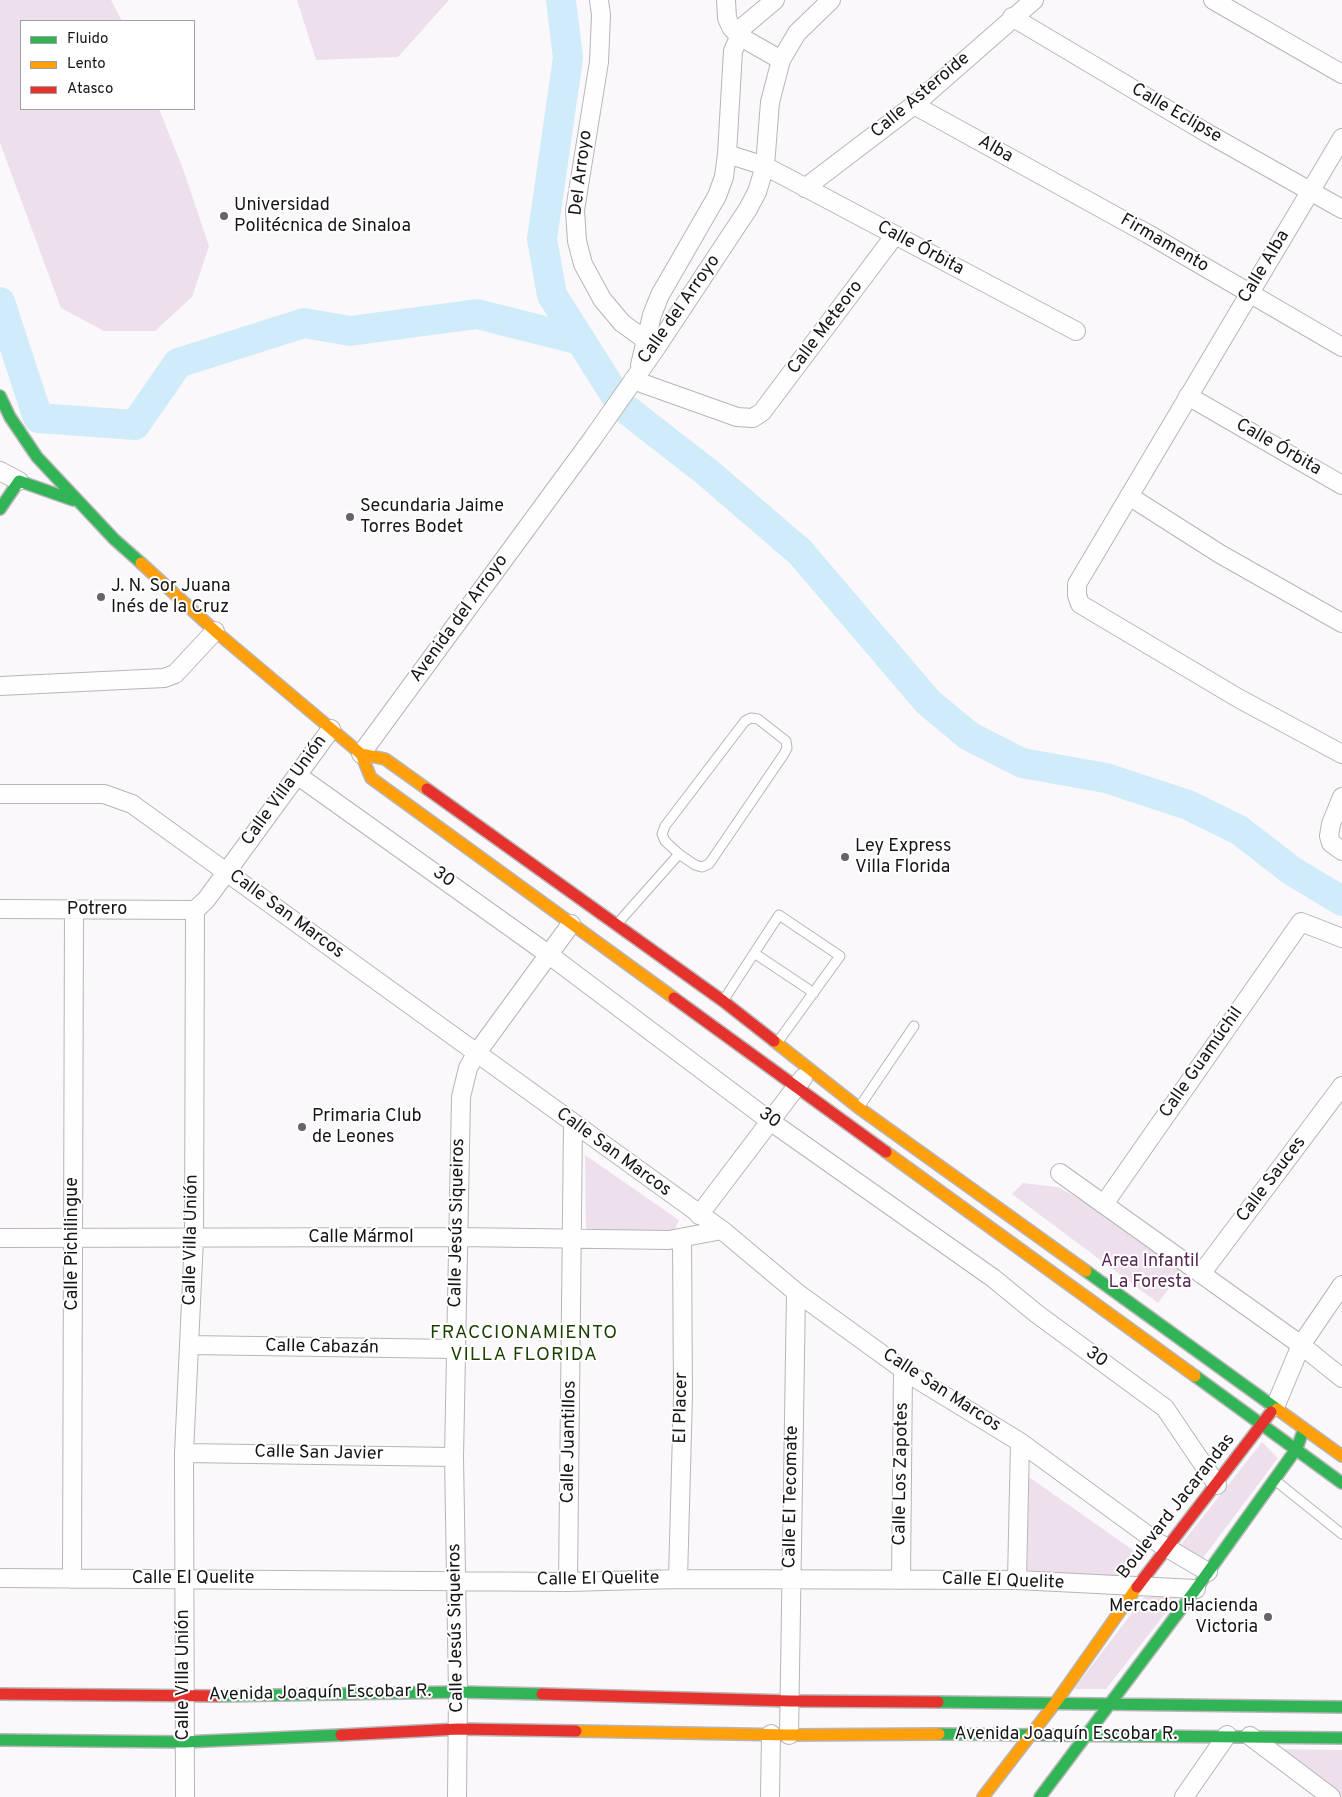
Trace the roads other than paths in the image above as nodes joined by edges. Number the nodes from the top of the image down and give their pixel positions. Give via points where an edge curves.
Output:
1 (599, 0) edge
2 (726, 0) edge
3 (775, 0) edge
4 (831, 0) edge
5 (1034, 0) edge
6 (1213, 0) edge
7 (1012, 17) junction
8 (739, 36) junction
9 (781, 60) junction
10 (1342, 74) edge
11 (914, 105) junction
12 (1342, 138) edge
13 (727, 154) junction
14 (765, 166) junction
15 (805, 188) junction
16 (1311, 191) junction
17 (1077, 195) joint
18 (1342, 209) edge
19 (895, 235) junction
20 (1249, 294) junction
21 (1076, 331) dead end
22 (651, 344) junction
23 (1342, 347) edge
24 (633, 379) junction
25 (0, 396) edge
26 (1188, 396) junction
27 (0, 471) edge
28 (20, 482) junction
29 (1342, 485) edge
30 (1129, 496) junction
31 (76, 501) junction
32 (0, 509) edge
33 (1342, 623) edge
34 (215, 632) junction
35 (0, 686) edge
36 (331, 729) junction
37 (361, 754) junction
38 (1342, 754) edge
39 (298, 775) junction
40 (0, 794) edge
41 (1342, 797) edge
42 (1342, 851) edge
43 (679, 854) junction
44 (227, 872) junction
45 (0, 909) edge
46 (74, 910) junction
47 (195, 910) junction
48 (571, 924) junction
49 (617, 924) junction
50 (1342, 938) edge
51 (754, 953) junction
52 (548, 954) junction
53 (814, 993) junction
54 (723, 1001) junction
55 (914, 1026) dead end
56 (777, 1043) junction
57 (476, 1054) junction
58 (810, 1068) junction
59 (1342, 1086) edge
60 (796, 1088) junction
61 (859, 1108) junction
62 (770, 1121) junction
63 (573, 1123) junction
64 (847, 1124) junction
65 (1060, 1173) dead end
66 (1104, 1204) junction
67 (699, 1215) junction
68 (722, 1230) junction
69 (458, 1237) junction
70 (0, 1238) edge
71 (74, 1238) junction
72 (194, 1238) junction
73 (682, 1238) junction
74 (573, 1239) junction
75 (1201, 1274) junction
76 (1342, 1285) edge
77 (796, 1292) junction
78 (1301, 1344) junction
79 (190, 1345) junction
80 (455, 1349) junction
81 (903, 1369) junction
82 (1342, 1378) edge
83 (1274, 1407) junction
84 (1262, 1424) junction
85 (1304, 1428) junction
86 (1020, 1442) junction
87 (1297, 1448) junction
88 (184, 1453) junction
89 (1342, 1456) edge
90 (454, 1457) junction
91 (1274, 1480) junction
92 (1342, 1483) edge
93 (1217, 1486) junction
94 (1342, 1534) edge
95 (1168, 1549) junction
96 (1208, 1572) junction
97 (0, 1578) edge
98 (72, 1579) junction
99 (183, 1579) junction
100 (678, 1579) junction
101 (901, 1580) junction
102 (1016, 1580) junction
103 (456, 1581) junction
104 (790, 1581) junction
105 (568, 1582) junction
106 (1137, 1587) junction
107 (1196, 1589) junction
108 (458, 1692) junction
109 (0, 1694) edge
110 (183, 1696) junction
111 (790, 1701) junction
112 (1056, 1702) junction
113 (1111, 1702) junction
114 (1342, 1707) edge
115 (458, 1729) junction
116 (1032, 1733) junction
117 (771, 1734) junction
118 (790, 1735) junction
119 (1087, 1735) junction
120 (1227, 1735) junction
121 (1250, 1736) junction
122 (1342, 1738) edge
123 (0, 1740) edge
124 (184, 1742) junction
125 (185, 1797) edge
126 (456, 1797) edge
127 (770, 1797) edge
128 (982, 1797) edge
129 (1040, 1797) edge
130 (1184, 1797) edge
131 (1331, 1797) edge

1 - 22 street, Del Arroyo via 599,62 575,210 577,242 583,264 602,299 622,323
2 - 8 street via 727,18
3 - 8 street, Calle del Arroyo via 744,26
4 - 9 street, Calle del Arroyo via 797,33
5 - 7 street, Calle Asteroide
6 - 10 street
7 - 11 street, Calle Asteroide
7 - 16 street, Calle Eclipse
8 - 9 street
8 - 13 street, Calle del Arroyo via 730,63
9 - 14 street, Calle del Arroyo via 770,102
11 - 15 street, Calle Asteroide
11 - 17 street, Alba
12 - 16 street, Calle Alba
13 - 14 street
13 - 22 street, Calle del Arroyo via 717,196 660,295
14 - 15 street, Calle Órbita
14 - 22 street, Calle del Arroyo via 748,209
15 - 19 street, Calle Órbita
16 - 18 street, Calle Eclipse
16 - 20 street, Calle Alba
17 - 20 street, Firmamento
19 - 21 street, Calle Órbita
19 - 24 street, Calle Meteoro via 762,412 753,418 737,417
20 - 23 street, Firmamento
20 - 26 street, Calle Alba
22 - 24 street, Calle del Arroyo
24 - 37 street, Avenida del Arroyo
25 - 31 street via 37,458
26 - 29 street, Calle Órbita
26 - 30 street, Calle Alba
27 - 28 street
28 - 31 street
28 - 32 street
30 - 33 street via 1220,554
30 - 38 street, Calle Alba via 1077,584 1080,604 1238,698
31 - 34 street
34 - 35 street via 175,674 164,678
34 - 36 street
36 - 37 street
36 - 39 street, Calle Villa Unión
37 - 48 street via 371,778
37 - 49 street via 385,759
39 - 44 street, Calle Villa Unión
39 - 52 street, 30
40 - 44 street, Calle San Marcos via 104,794 118,797
41 - 42 street via 1329,836 1331,844
43 - 43 lane via 695,865 702,867 708,864 784,754 786,741 758,719 745,721 665,826 662,834 665,841
43 - 49 lane
44 - 47 street, Calle Villa Unión
44 - 57 street, Calle San Marcos
45 - 46 street, Potrero
46 - 47 street, Potrero
46 - 71 street, Calle Pichilingue
47 - 72 street, Calle Villa Unión
48 - 52 street, Calle Jesús Siqueiros
48 - 60 street
49 - 54 street
50 - 66 street, Calle Guamúchil via 1300,922
51 - 53 lane
51 - 53 lane via 779,914 840,956
51 - 54 lane
52 - 57 street, Calle Jesús Siqueiros
52 - 62 street, 30
53 - 56 lane
54 - 56 street
55 - 61 lane
56 - 58 street
57 - 63 street, Calle San Marcos
57 - 69 street, Calle Jesús Siqueiros via 468,1068 461,1097
58 - 60 street
58 - 61 street
59 - 75 street, Calle Sauces
60 - 62 street
60 - 64 street
61 - 64 lane
61 - 83 street
62 - 67 street
62 - 93 street, 30 via 993,1278 1165,1408
63 - 67 street, Calle San Marcos
63 - 74 street, Calle Juantillos
64 - 84 street
65 - 66 street
66 - 75 street
67 - 68 street, Calle San Marcos
68 - 73 street, Calle Mármol
68 - 77 street, Calle San Marcos
69 - 72 street, Calle Mármol
69 - 74 street, Calle Mármol
69 - 80 street, Calle Jesús Siqueiros
70 - 71 street, Calle Mármol
71 - 72 street, Calle Mármol
71 - 98 street, Calle Pichilingue
72 - 79 street, Calle Villa Unión
73 - 74 street, Calle Mármol
73 - 100 street, El Placer
74 - 105 street, Calle Juantillos
75 - 78 street
76 - 78 street
77 - 81 street, Calle San Marcos
77 - 104 street, Calle El Tecomate
78 - 82 street
78 - 83 street
79 - 80 street, Calle Cabazán
79 - 88 street, Calle Villa Unión
80 - 90 street, Calle Jesús Siqueiros
81 - 86 street, Calle San Marcos
81 - 101 street, Calle Los Zapotes
83 - 84 street, Boulevard Jacarandas
83 - 85 street
84 - 87 street
84 - 93 street, Boulevard Jacarandas
85 - 87 street
85 - 89 street
86 - 95 street, Calle San Marcos
86 - 102 street
87 - 91 street
87 - 92 street
88 - 90 street, Calle San Javier
88 - 99 street, Calle Villa Unión
90 - 103 street, Calle Jesús Siqueiros
91 - 94 lane
91 - 96 street
93 - 95 street, Boulevard Jacarandas
95 - 96 street, Calle San Marcos
95 - 106 street, Boulevard Jacarandas
96 - 107 street
97 - 98 street, Calle El Quelite
98 - 99 street, Calle El Quelite
99 - 103 street, Calle El Quelite
99 - 110 street, Calle Villa Unión
100 - 104 street, Calle El Quelite
100 - 105 street, Calle El Quelite
101 - 102 street, Calle El Quelite
101 - 104 street, Calle El Quelite
102 - 106 street, Calle El Quelite
103 - 105 street, Calle El Quelite
103 - 108 street, Calle Jesús Siqueiros
104 - 111 street, Calle El Tecomate
106 - 107 street, Calle El Quelite
106 - 112 street, Boulevard Jacarandas
107 - 113 street
108 - 110 street, Avenida Joaquín Escobar R.
108 - 111 street, Avenida Joaquín Escobar R.
108 - 115 street, Calle Jesús Siqueiros
109 - 110 street, Avenida Joaquín Escobar R.
110 - 124 street, Calle Villa Unión
111 - 112 street, Avenida Joaquín Escobar R.
111 - 118 street
112 - 113 street, Avenida Joaquín Escobar R.
112 - 116 street, Boulevard Jacarandas
113 - 114 street, Avenida Joaquín Escobar R.
113 - 119 street
115 - 117 street, Avenida Joaquín Escobar R.
115 - 124 street, Avenida Joaquín Escobar R.
115 - 126 street, Calle Jesús Siqueiros
116 - 118 street, Avenida Joaquín Escobar R.
116 - 119 street, Avenida Joaquín Escobar R.
116 - 128 street, Boulevard Jacarandas
117 - 118 street, Avenida Joaquín Escobar R.
117 - 127 street
119 - 120 street, Avenida Joaquín Escobar R.
119 - 129 street
120 - 121 street, Avenida Joaquín Escobar R.
120 - 130 street
121 - 122 street, Avenida Joaquín Escobar R.
121 - 131 street
123 - 124 street, Avenida Joaquín Escobar R.
124 - 125 street, Calle Villa Unión

